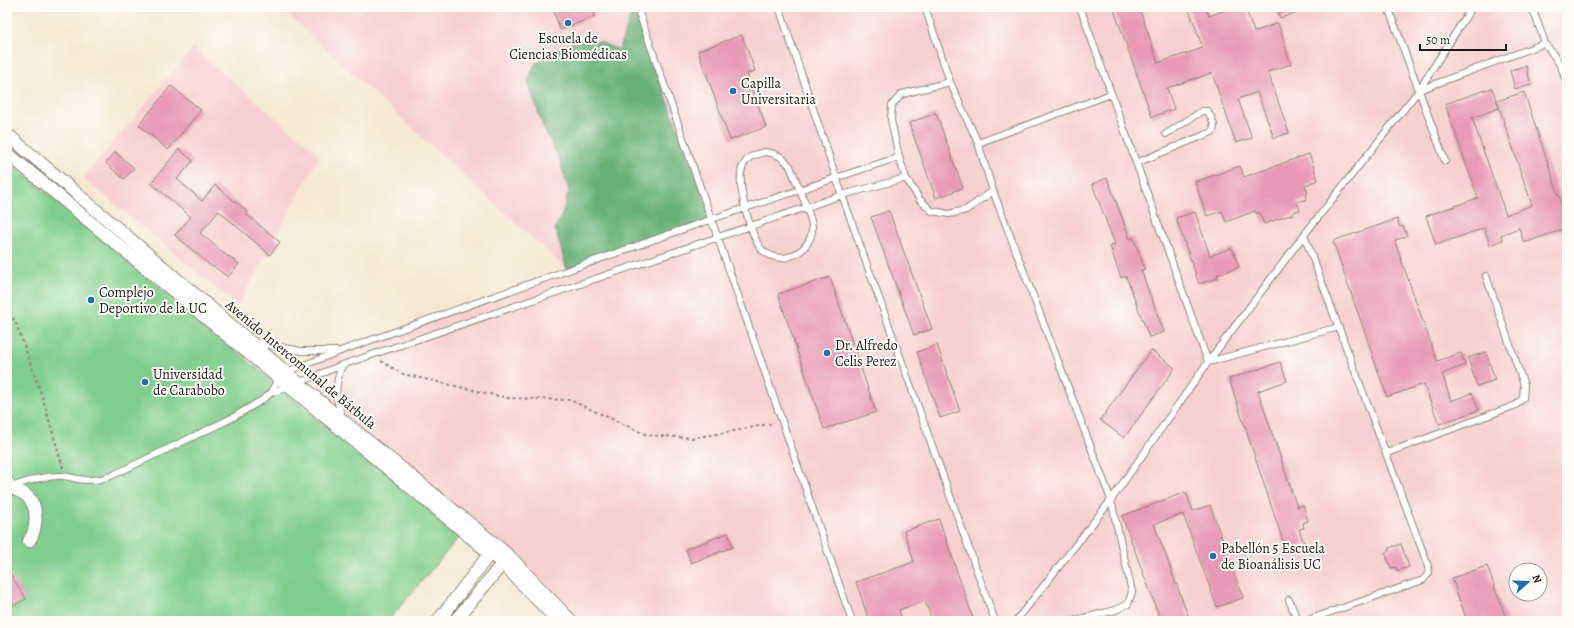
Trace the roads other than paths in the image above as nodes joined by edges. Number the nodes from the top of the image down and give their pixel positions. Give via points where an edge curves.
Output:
1 (638, 7) edge
2 (779, 7) edge
3 (925, 7) edge
4 (1080, 7) edge
5 (1388, 7) edge
6 (1472, 7) edge
7 (1532, 7) edge
8 (1544, 43) junction
9 (1567, 79) edge
10 (950, 82) junction
11 (1419, 90) junction
12 (1111, 94) junction
13 (7, 134) edge
14 (1166, 134) dead end
15 (978, 144) junction
16 (7, 153) edge
17 (899, 157) junction
18 (1445, 161) dead end
19 (1136, 163) junction
20 (837, 178) junction
21 (906, 178) junction
22 (799, 190) junction
23 (993, 191) junction
24 (842, 195) junction
25 (805, 207) junction
26 (745, 209) junction
27 (712, 220) junction
28 (751, 226) junction
29 (1304, 235) junction
30 (718, 237) junction
31 (1486, 276) dead end
32 (1339, 327) junction
33 (251, 342) junction
34 (343, 350) junction
35 (1208, 362) junction
36 (342, 365) junction
37 (282, 375) junction
38 (294, 385) junction
39 (272, 392) junction
40 (342, 420) junction
41 (1387, 453) junction
42 (8, 486) edge
43 (1111, 500) junction
44 (29, 541) dead end
45 (493, 549) junction
46 (506, 560) junction
47 (1289, 600) dead end
48 (438, 621) edge
49 (455, 621) edge
50 (558, 621) edge
51 (571, 621) edge
52 (852, 621) edge
53 (995, 621) edge
54 (1016, 621) edge
55 (1072, 621) edge
56 (1298, 621) edge
57 (1305, 621) edge

1 - 27 lane
2 - 20 lane
3 - 10 lane
4 - 12 lane
5 - 11 lane
6 - 11 lane
7 - 8 lane
8 - 9 lane
8 - 11 lane
10 - 15 lane
10 - 17 lane via 902,94 892,106 891,120
11 - 18 lane
11 - 29 lane
12 - 15 lane
12 - 19 lane
13 - 33 street, Avenido Intercomunal de Bárbula
14 - 19 lane via 1202,111 1208,111 1214,125 1212,132
15 - 23 lane
16 - 37 street, Avenido Intercomunal de Bárbula
17 - 20 lane
17 - 21 lane
19 - 35 lane
20 - 22 lane
20 - 24 lane
21 - 23 lane via 920,200 932,211 948,214 966,210
21 - 24 lane
22 - 25 lane
22 - 26 lane
22 - 26 lane via 790,166 782,157 771,152 758,153 746,160 740,173
23 - 43 lane
24 - 25 lane
24 - 53 lane
25 - 28 lane
25 - 28 lane via 812,226 810,238 804,249 794,255 781,258 768,254 759,245
26 - 27 lane
26 - 28 lane
27 - 30 lane
27 - 34 lane
28 - 30 lane
29 - 32 lane
29 - 35 lane
30 - 36 lane
30 - 52 lane
31 - 41 lane via 1524,385 1523,398 1516,405
32 - 35 lane
32 - 41 lane
33 - 34 lane via 301,351
33 - 37 street, Avenido Intercomunal de Bárbula
34 - 37 lane
35 - 43 lane
36 - 38 lane
36 - 40 lane via 336,384
37 - 38 street, Avenido Intercomunal de Bárbula
37 - 39 lane
38 - 39 lane
38 - 40 street, Avenido Intercomunal de Bárbula
38 - 45 street, Avenido Intercomunal de Bárbula
39 - 42 lane via 232,418 103,479 86,480 65,476 41,478
40 - 45 street, Avenido Intercomunal de Bárbula
41 - 57 lane via 1429,573 1423,580
42 - 44 street via 27,496 34,509 36,525
43 - 54 lane
43 - 55 lane via 1132,592 1128,604 1116,610
45 - 46 street, Avenido Intercomunal de Bárbula
45 - 48 street
46 - 49 street
46 - 50 street, Avenido Intercomunal de Bárbula
46 - 51 street, Avenido Intercomunal de Bárbula
47 - 56 lane

